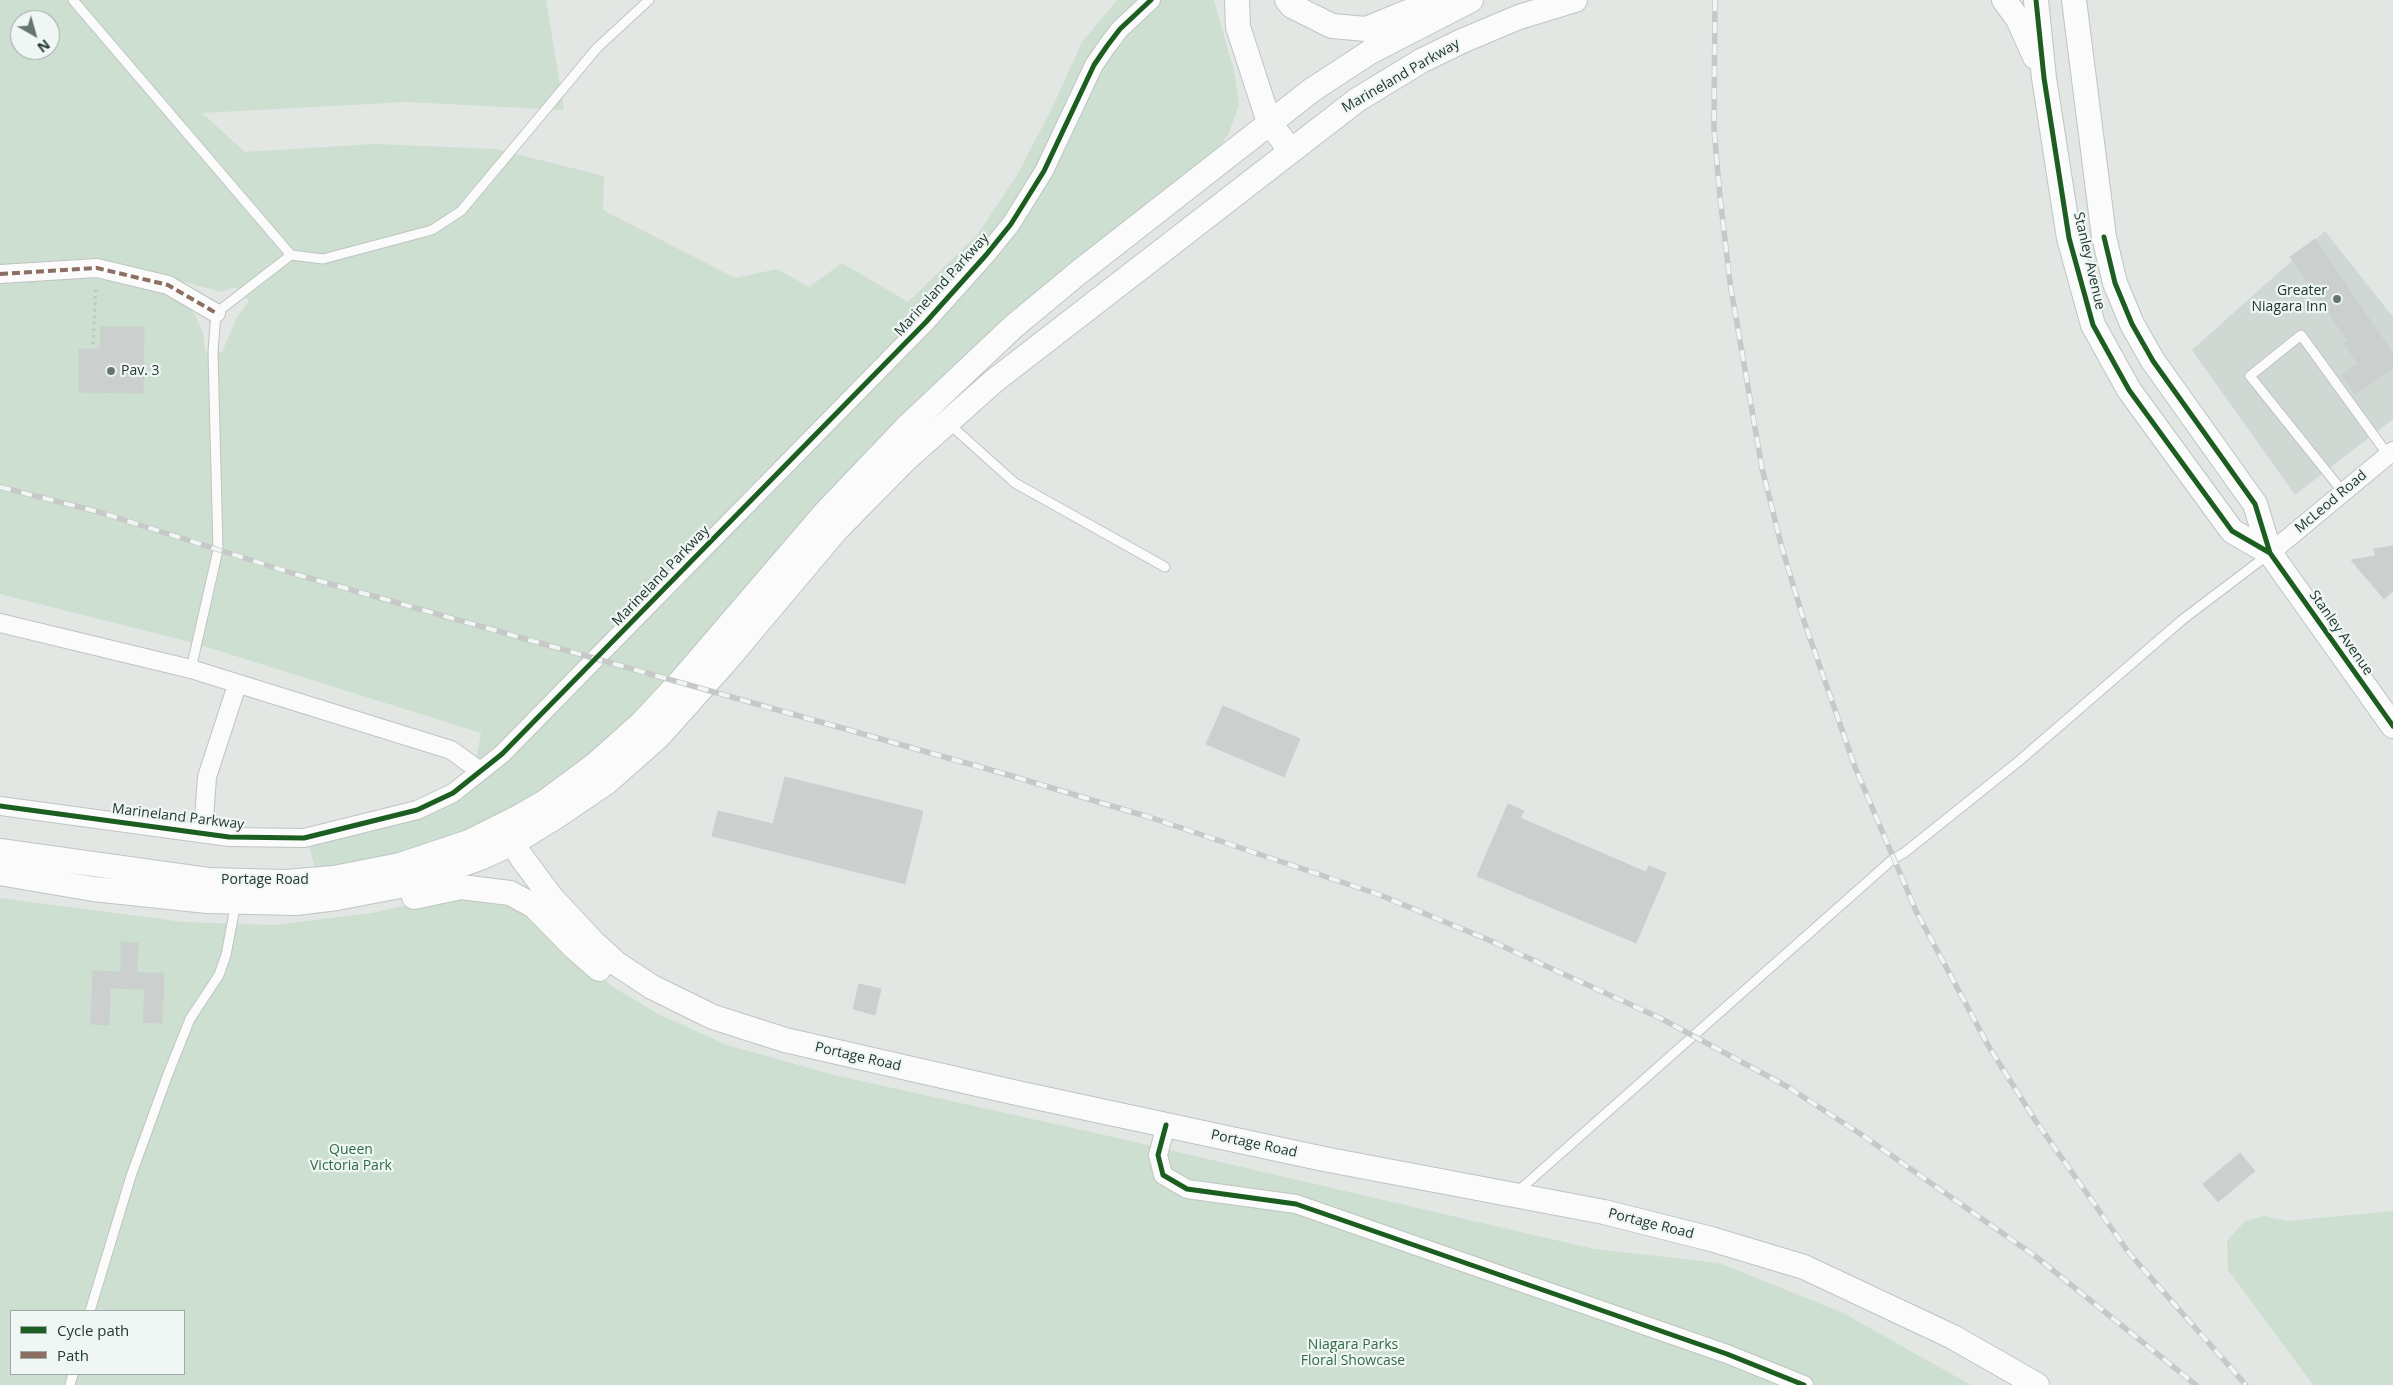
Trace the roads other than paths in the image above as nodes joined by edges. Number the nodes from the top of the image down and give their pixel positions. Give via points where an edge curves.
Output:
1 (72, 0) edge
2 (648, 0) edge
3 (1150, 0) edge
4 (1237, 0) edge
5 (1287, 0) edge
6 (1437, 0) edge
7 (1471, 0) edge
8 (1574, 0) edge
9 (2004, 0) edge
10 (2036, 0) edge
11 (2074, 0) edge
12 (2044, 78) junction
13 (1269, 122) junction
14 (1290, 150) junction
15 (291, 255) junction
16 (0, 274) edge
17 (216, 313) junction
18 (946, 422) junction
19 (2391, 453) edge
20 (2343, 492) junction
21 (2270, 553) junction
22 (1164, 567) dead end
23 (0, 623) edge
24 (191, 669) junction
25 (237, 685) junction
26 (2393, 726) edge
27 (480, 771) junction
28 (0, 806) edge
29 (203, 833) junction
30 (508, 834) junction
31 (0, 852) edge
32 (0, 873) edge
33 (236, 901) junction
34 (861, 1058) junction
35 (1166, 1125) junction
36 (1513, 1195) junction
37 (90, 1310) edge
38 (1804, 1385) edge
39 (2037, 1385) edge

1 - 15 lane
2 - 15 lane via 597,48 461,211 432,230 323,259
3 - 27 street, Marineland Parkway via 1106,46 1044,171 1011,224 986,255 926,322 502,754
4 - 13 main road via 1238,27
5 - 6 main road via 1292,6 1332,26 1366,29
7 - 13 main road via 1370,52
8 - 14 main road, Marineland Parkway via 1519,17 1421,61 1357,100
9 - 12 main road via 2018,19
10 - 12 main road, Stanley Avenue
11 - 21 main road, Stanley Avenue via 2104,236 2115,283 2132,324 2153,361 2255,504
12 - 21 main road, Stanley Avenue via 2070,238 2092,325 2129,390 2232,531
13 - 14 main road
13 - 30 main road via 1078,273 982,356 824,513 642,722 621,743
14 - 18 main road, Marineland Parkway
15 - 17 lane
16 - 17 street via 97,268 168,285
17 - 24 lane via 213,352 218,550
18 - 22 lane via 1015,483
18 - 30 main road, Marineland Parkway via 838,529 658,737 608,782 554,818
19 - 20 street, McLeod Road
19 - 20 lane via 2301,335 2250,376
20 - 21 street, McLeod Road
21 - 26 main road, Stanley Avenue
21 - 36 lane via 2182,620 2018,761 1893,859
23 - 24 street
24 - 25 street
25 - 27 street via 451,750
25 - 29 street via 207,777
27 - 29 street, Marineland Parkway via 453,793 417,810 304,838 229,837
28 - 29 street, Marineland Parkway
30 - 33 main road, Portage Road via 445,872 379,891 296,903
30 - 34 main road, Portage Road via 540,883 579,929 617,964 652,987 713,1017 754,1031
31 - 33 main road, Portage Road via 164,875
32 - 33 main road via 64,884 182,915
33 - 34 main road via 272,918 338,912 460,887 498,890 534,906 574,947 619,985 676,1016 739,1040 787,1052
33 - 37 lane via 219,975 190,1019 168,1074 131,1176
34 - 35 main road, Portage Road
35 - 36 main road, Portage Road
35 - 38 street via 1158,1155 1163,1175 1187,1189 1296,1204 1727,1354
36 - 39 main road, Portage Road via 1604,1212 1804,1267 1953,1337

